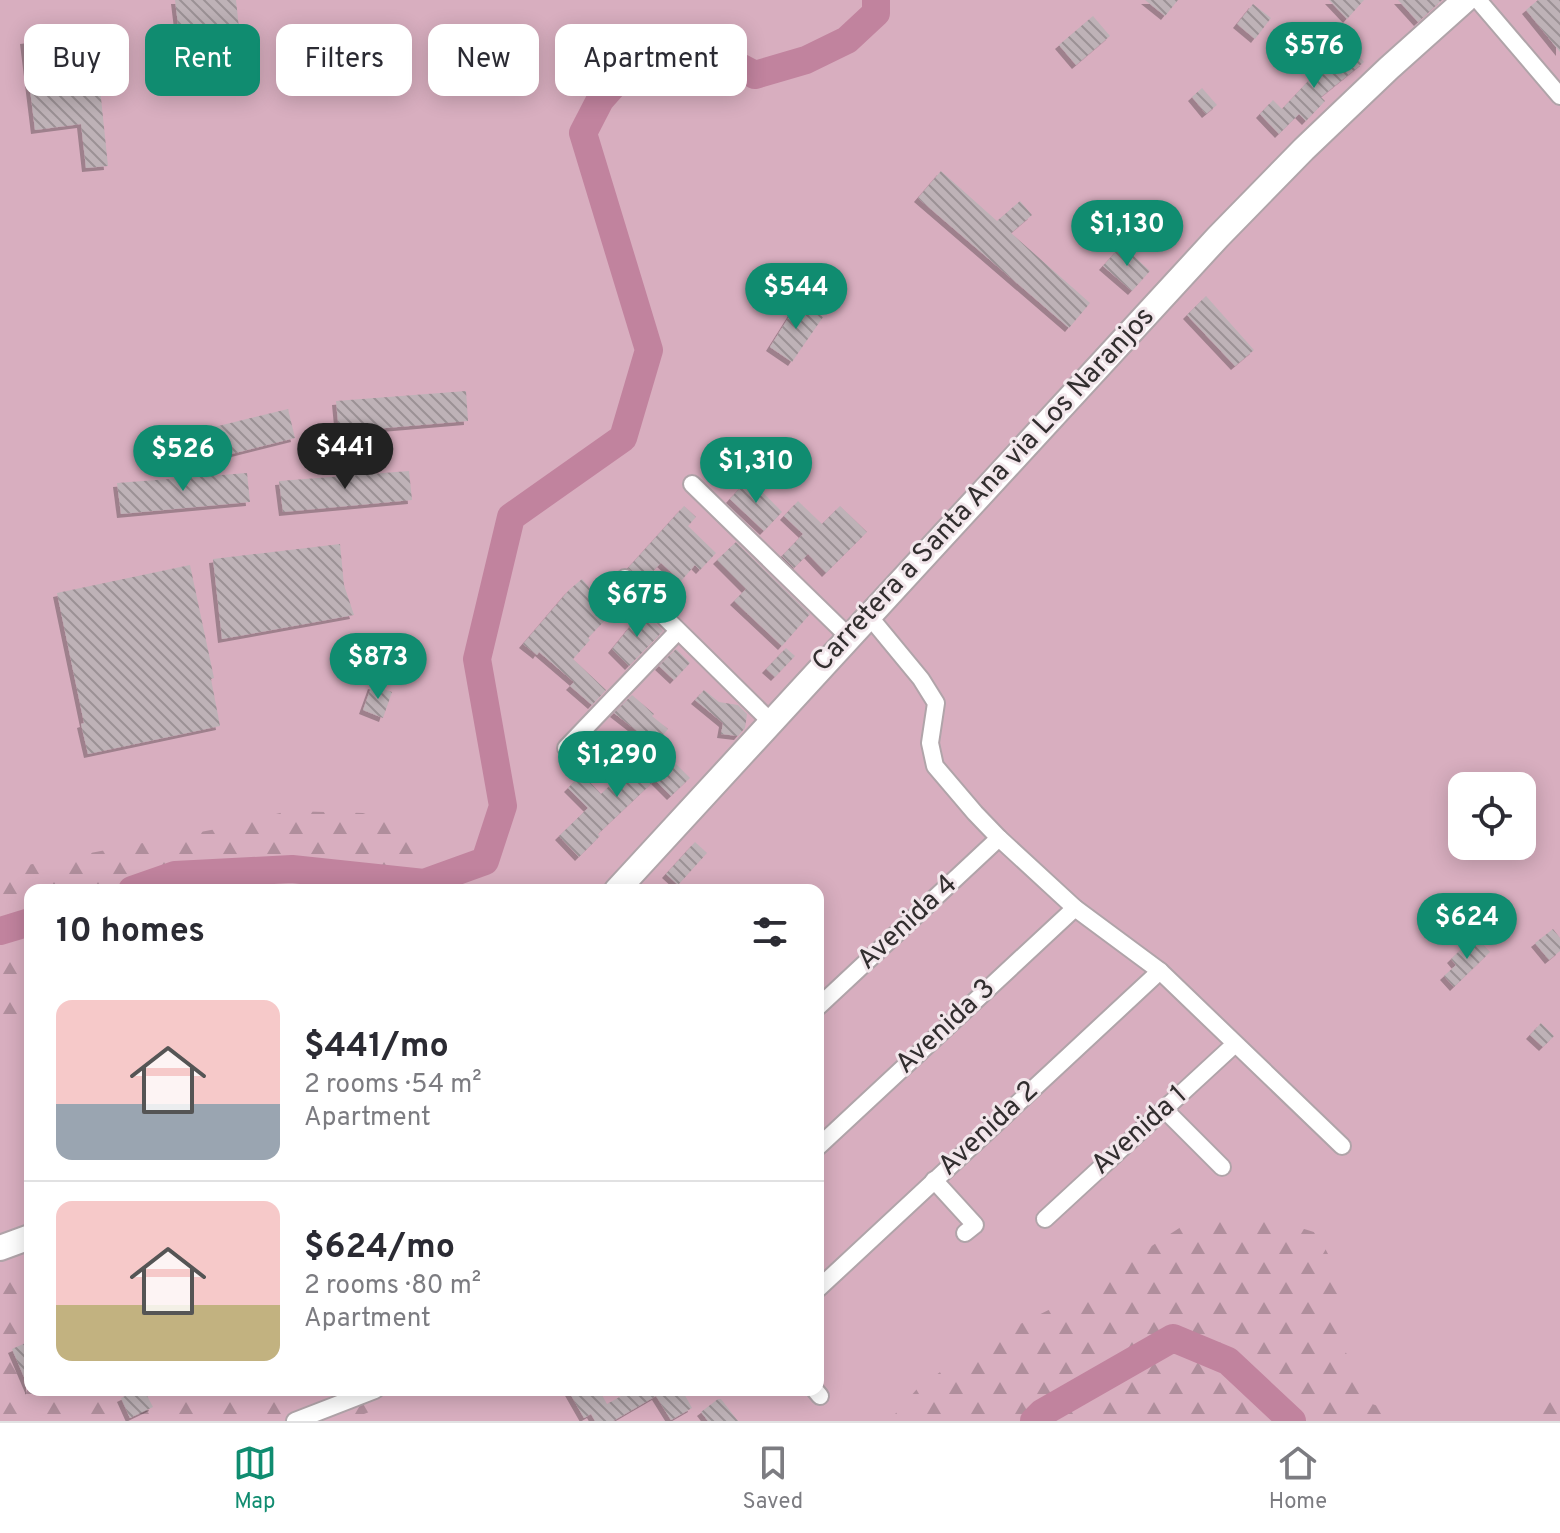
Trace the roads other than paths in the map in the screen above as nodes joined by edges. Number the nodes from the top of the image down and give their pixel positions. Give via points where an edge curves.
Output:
1 (1465, 0) edge
2 (1478, 0) edge
3 (1560, 96) edge
4 (692, 484) dead end
5 (625, 578) dead end
6 (869, 616) junction
7 (678, 631) junction
8 (849, 637) junction
9 (771, 722) junction
10 (566, 748) dead end
11 (999, 838) junction
12 (622, 884) edge
13 (1075, 908) junction
14 (1160, 971) junction
15 (824, 1001) edge
16 (1235, 1044) junction
17 (1165, 1110) junction
18 (824, 1141) edge
19 (1342, 1146) dead end
20 (1222, 1167) dead end
21 (934, 1180) junction
22 (1045, 1219) dead end
23 (970, 1229) dead end
24 (24, 1239) edge
25 (0, 1248) edge
26 (824, 1283) edge
27 (360, 1396) edge
28 (295, 1421) edge

1 - 6 main road, Carretera a Santa Ana via Los Naranjos via 1314,138 1228,226
2 - 3 street
4 - 8 street
5 - 7 street
6 - 8 main road, Carretera a Santa Ana via Los Naranjos
6 - 11 street via 936,703 930,743 935,766
7 - 9 street
7 - 10 street
8 - 9 main road, Carretera a Santa Ana via Los Naranjos
9 - 12 main road, Carretera a Santa Ana via Los Naranjos
11 - 13 street
11 - 15 street, Avenida 4
13 - 14 street
13 - 18 street, Avenida 3
14 - 16 street
14 - 21 street, Avenida 2
16 - 17 street, Avenida 1
16 - 19 street
17 - 20 street via 1205,1159
17 - 22 street, Avenida 1 via 1053,1202
21 - 23 street
21 - 26 street, Avenida 2
24 - 25 main road
27 - 28 street

